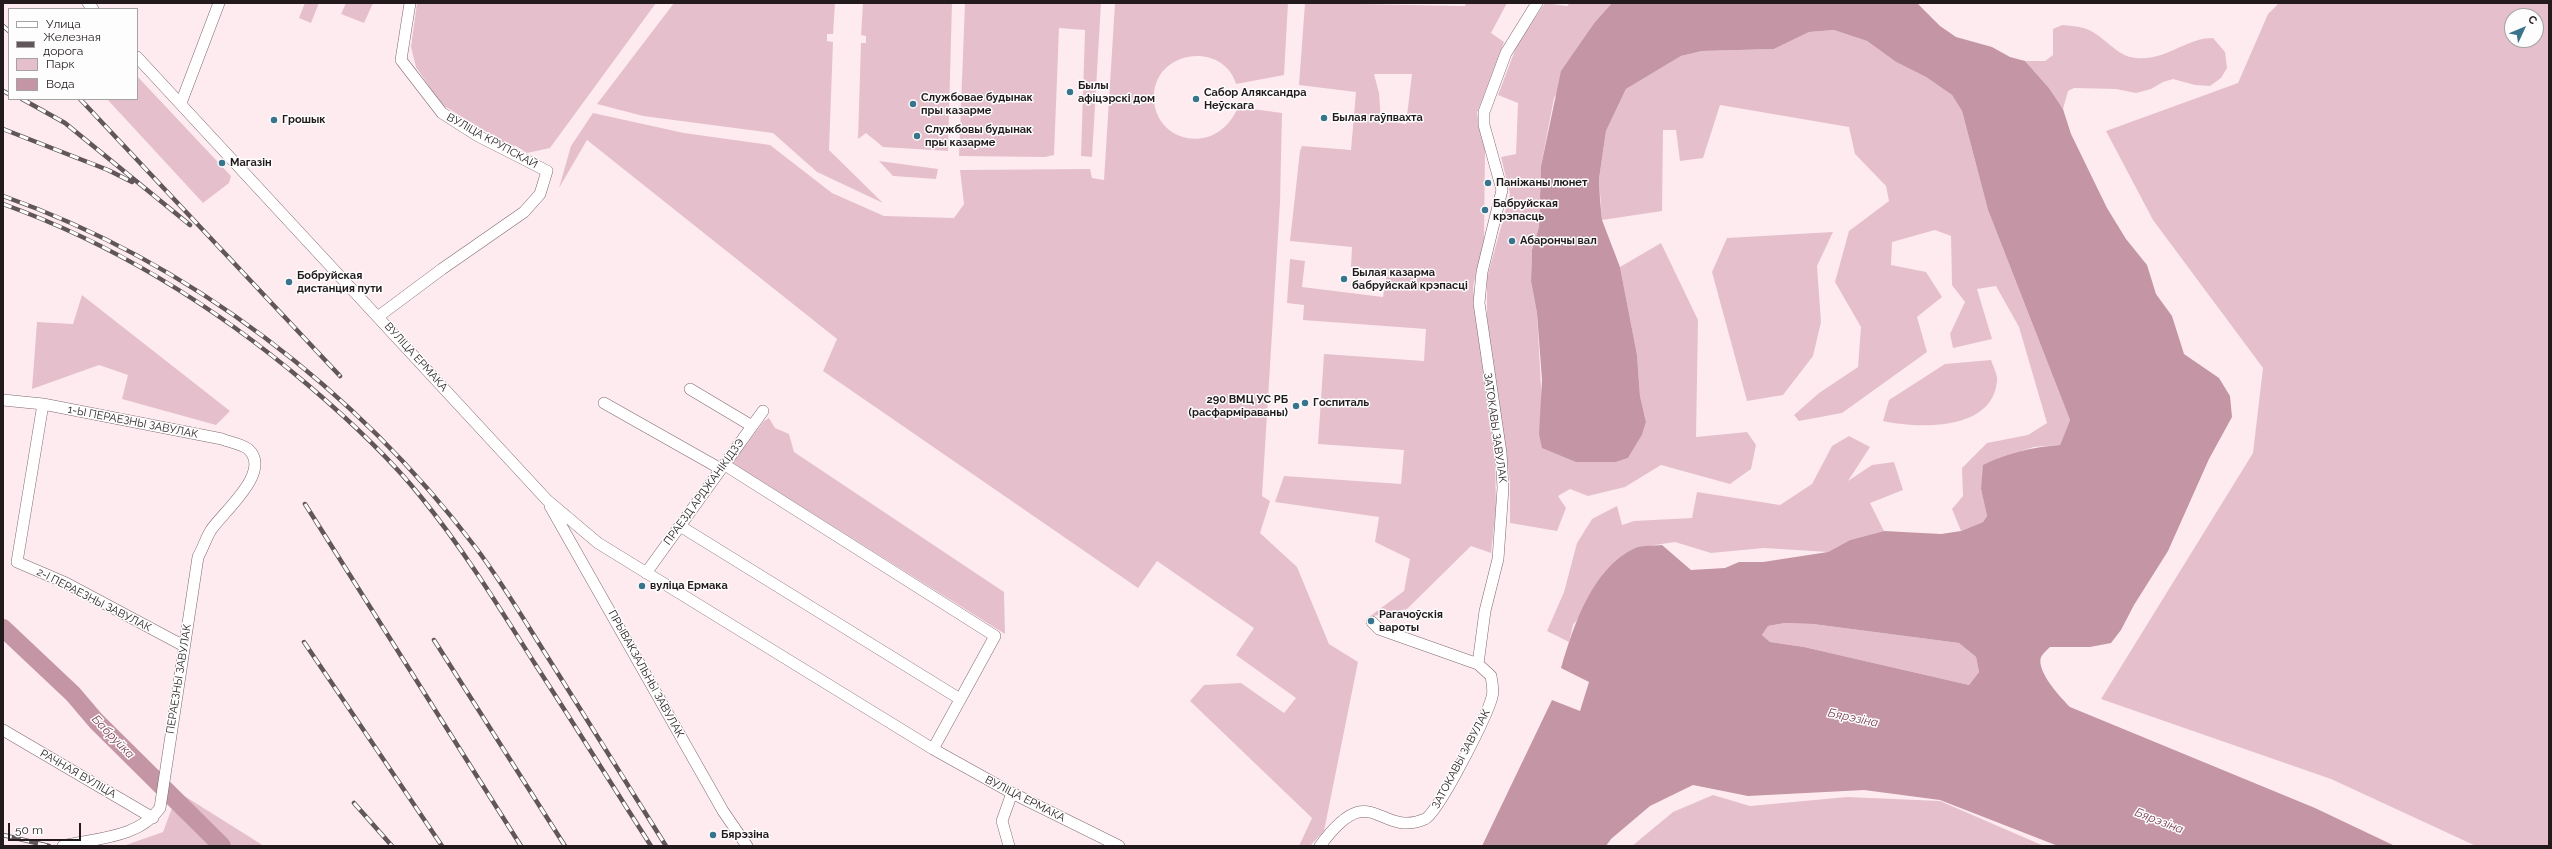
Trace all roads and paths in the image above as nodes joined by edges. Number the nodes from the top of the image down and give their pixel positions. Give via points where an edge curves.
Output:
1 (219, 3) edge
2 (410, 3) edge
3 (1537, 3) edge
4 (138, 58) edge
5 (181, 103) junction
6 (548, 171) joint
7 (379, 316) junction
8 (690, 390) dead end
9 (3, 400) edge
10 (604, 403) dead end
11 (43, 404) junction
12 (763, 411) dead end
13 (752, 426) junction
14 (256, 461) joint
15 (722, 467) junction
16 (547, 500) junction
17 (680, 526) junction
18 (646, 573) junction
19 (1372, 622) dead end
20 (184, 646) junction
21 (1478, 664) junction
22 (960, 699) junction
23 (3, 730) edge
24 (933, 749) junction
25 (1012, 793) junction
26 (153, 818) junction
27 (63, 846) edge
28 (747, 846) edge
29 (1009, 846) edge
30 (1119, 846) edge
31 (1320, 846) edge

1 - 5 street
2 - 6 street, ВУЛІЦА КРУПСКАЙ via 401,60 442,113 478,136
3 - 21 street, ЗАТОКАВЫ ЗАВУЛАК via 1506,53 1484,112 1484,125 1502,190 1482,272 1479,303 1501,453 1503,488 1498,560 1485,611
4 - 5 street, ВУЛІЦА ЕРМАКА
5 - 7 street, ВУЛІЦА ЕРМАКА
6 - 7 street, ВУЛІЦА ЕРМАКА via 540,194 524,212
7 - 16 street, ВУЛІЦА ЕРМАКА
8 - 13 street
9 - 11 street, 1-Ы ПЕРАЕЗНЫ ЗАВУЛАК
10 - 15 street
11 - 14 street, 1-Ы ПЕРАЕЗНЫ ЗАВУЛАК via 222,439 247,448
11 - 20 street, 2-І ПЕРАЕЗНЫ ЗАВУЛАК via 17,562 66,583
12 - 13 street, ПРАЕЗД АРДЖАНІКІДЗЭ
13 - 15 street, ПРАЕЗД АРДЖАНІКІДЗЭ
14 - 20 street, ПЕРАЕЗНЫ ЗАВУЛАК via 248,485 211,530 198,557
15 - 17 street, ПРАЕЗД АРДЖАНІКІДЗЭ
15 - 22 street via 995,636
16 - 18 street, ВУЛІЦА ЕРМАКА via 598,543
16 - 28 street, ПРЫВАКЗАЛЬНЫ ЗАВУЛАК via 723,811
17 - 18 street, ПРАЕЗД АРДЖАНІКІДЗЭ
17 - 22 street
18 - 24 street, ВУЛІЦА ЕРМАКА
19 - 21 street via 1379,629
20 - 26 street, ПЕРАЕЗНЫ ЗАВУЛАК via 160,808
21 - 31 street, ЗАТОКАВЫ ЗАВУЛАК via 1491,676 1493,696 1446,792 1430,816 1410,822 1397,822 1376,812 1360,811 1350,814 1339,823
22 - 24 street
23 - 26 street, РАЧНАЯ ВУЛІЦА
24 - 25 street, ВУЛІЦА ЕРМАКА
25 - 29 street via 1002,821
25 - 30 street, ВУЛІЦА ЕРМАКА
26 - 27 street, ПЕРАЕЗНЫ ЗАВУЛАК via 135,830

